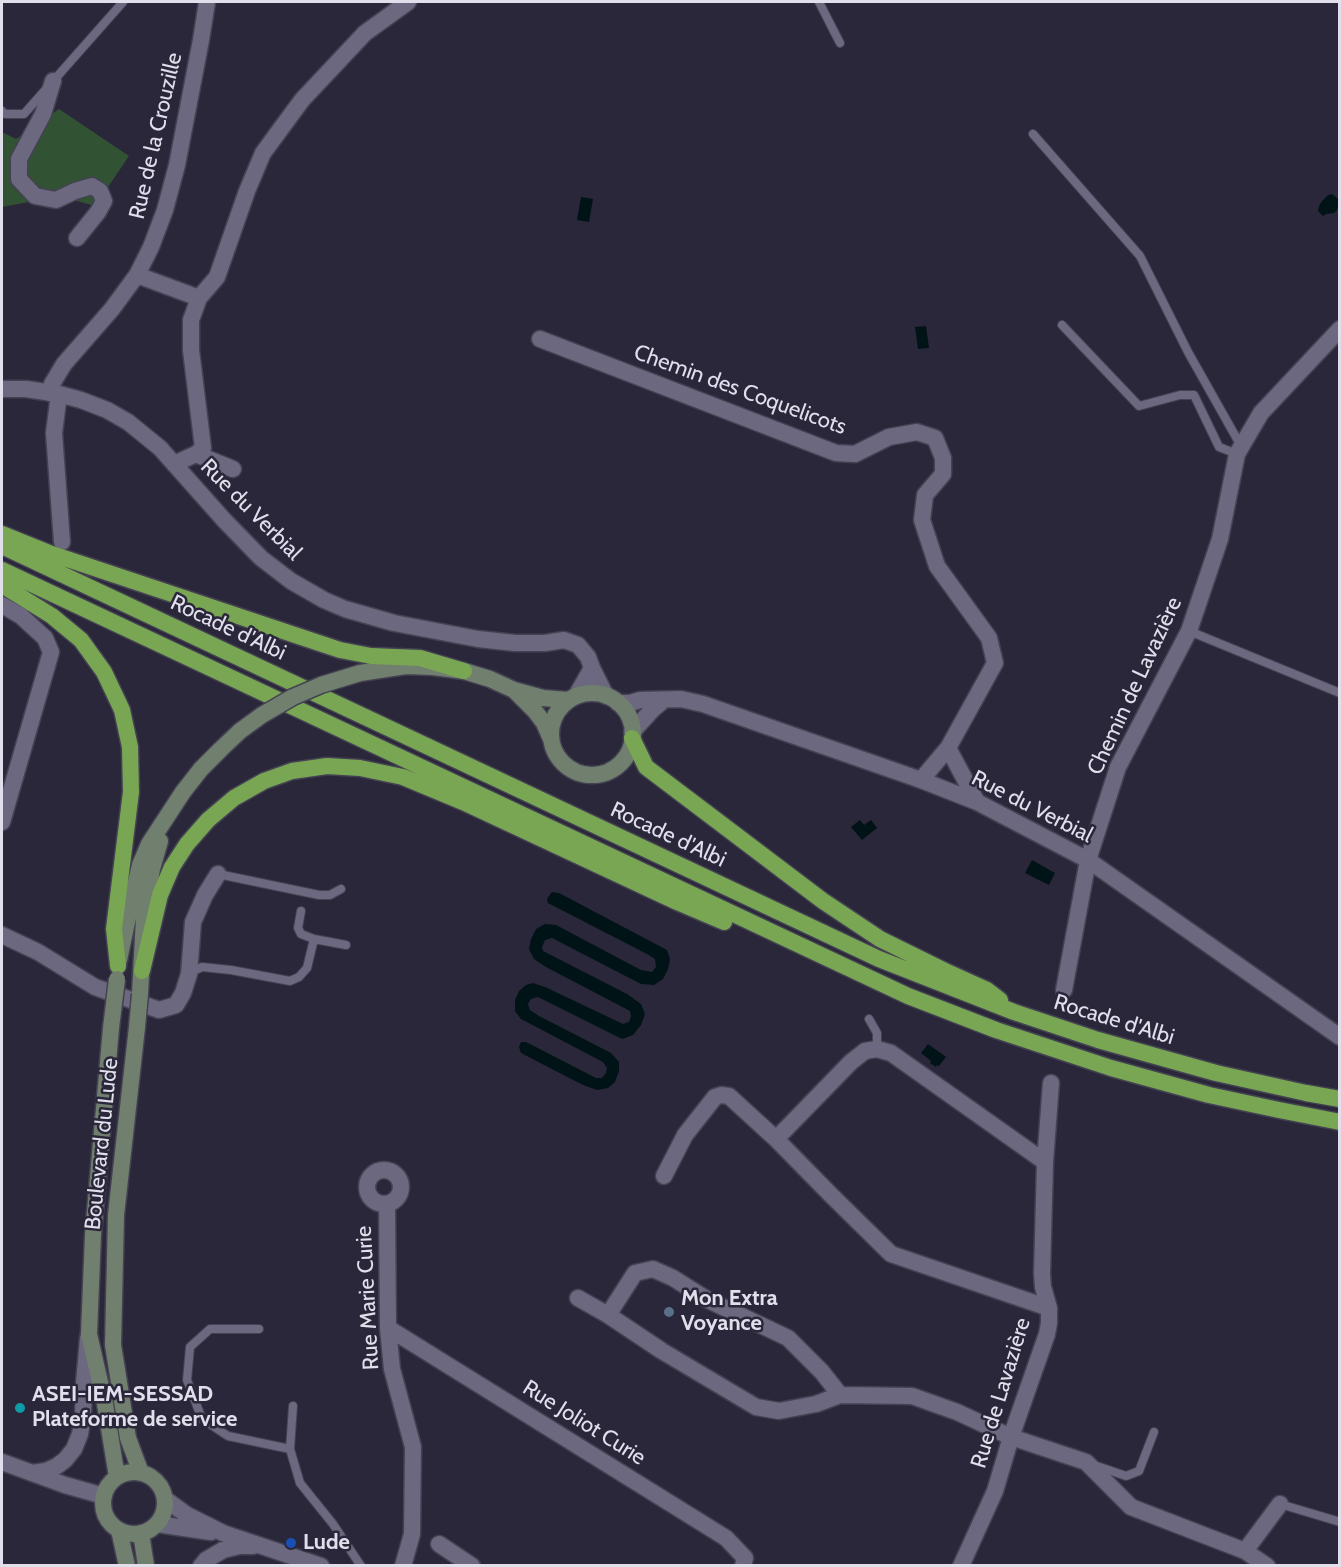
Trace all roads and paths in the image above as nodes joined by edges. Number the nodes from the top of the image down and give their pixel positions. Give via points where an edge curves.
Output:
1 (123, 2) edge
2 (207, 2) edge
3 (408, 2) edge
4 (819, 2) edge
5 (840, 43) dead end
6 (53, 81) junction
7 (2, 111) edge
8 (1033, 134) dead end
9 (77, 238) dead end
10 (137, 275) junction
11 (199, 298) junction
12 (1062, 326) dead end
13 (1340, 329) edge
14 (540, 339) dead end
15 (2, 389) edge
16 (55, 393) junction
17 (1239, 451) junction
18 (196, 454) junction
19 (174, 464) junction
20 (233, 469) dead end
21 (2, 534) edge
22 (62, 542) dead end
23 (2, 546) edge
24 (2, 570) edge
25 (2, 585) edge
26 (2, 605) edge
27 (1189, 631) junction
28 (592, 668) junction
29 (464, 671) junction
30 (514, 690) junction
31 (1340, 693) edge
32 (572, 698) junction
33 (612, 699) junction
34 (664, 700) junction
35 (632, 735) junction
36 (551, 739) junction
37 (948, 748) junction
38 (921, 780) junction
39 (977, 802) junction
40 (166, 820) junction
41 (2, 822) edge
42 (1088, 860) junction
43 (218, 874) joint
44 (341, 889) dead end
45 (301, 911) dead end
46 (2, 935) edge
47 (314, 939) junction
48 (346, 945) dead end
49 (142, 971) junction
50 (117, 972) junction
51 (189, 974) junction
52 (1064, 990) dead end
53 (908, 996) junction
54 (1014, 1012) junction
55 (869, 1019) dead end
56 (1340, 1037) edge
57 (877, 1049) junction
58 (1051, 1083) dead end
59 (1340, 1099) edge
60 (1340, 1122) edge
61 (776, 1139) junction
62 (1045, 1162) junction
63 (664, 1176) dead end
64 (387, 1204) dead end
65 (578, 1298) dead end
66 (1049, 1308) junction
67 (608, 1316) junction
68 (388, 1328) junction
69 (259, 1329) dead end
70 (89, 1334) junction
71 (840, 1395) junction
72 (293, 1406) dead end
73 (1154, 1432) dead end
74 (1011, 1437) junction
75 (290, 1449) junction
76 (2, 1462) edge
77 (1086, 1462) junction
78 (32, 1473) junction
79 (141, 1473) junction
80 (117, 1477) junction
81 (104, 1496) junction
82 (165, 1499) junction
83 (1280, 1504) joint
84 (1340, 1522) edge
85 (157, 1524) junction
86 (119, 1530) junction
87 (141, 1533) junction
88 (223, 1533) junction
89 (439, 1544) dead end
90 (260, 1546) junction
91 (1245, 1551) junction
92 (127, 1566) edge
93 (146, 1566) edge
94 (201, 1566) edge
95 (321, 1566) edge
96 (361, 1566) edge
97 (403, 1566) edge
98 (472, 1566) edge
99 (744, 1566) edge
100 (961, 1566) edge
101 (1267, 1566) edge

1 - 6 lane
2 - 10 street, Rue de la Crouzille via 171,187
3 - 11 street via 365,33 302,100 263,153 216,277
4 - 5 lane
6 - 7 lane via 24,114
6 - 9 street via 43,114 19,159 19,179 35,196 56,200 92,186 100,191 104,201
8 - 17 lane via 1140,256
10 - 11 street
10 - 16 street, Rue de la Crouzille via 64,364 52,384
11 - 18 street via 191,320 203,448
12 - 17 lane via 1139,406 1194,395 1218,447
13 - 17 street, Chemin de Lavazière via 1260,413
14 - 37 street, Chemin des Coquelicots via 836,453 855,454 889,436 916,432 934,438 943,458 943,474 925,495 922,520 937,566 988,638 995,663
15 - 16 street, Rue du Verbial
16 - 19 street, Rue du Verbial via 106,410 128,422
16 - 22 street
17 - 27 street, Chemin de Lavazière via 1220,539
18 - 19 street
18 - 20 street
19 - 28 street, Rue du Verbial via 261,558 324,600 394,623 478,639 515,644 564,640 578,645
21 - 29 highway via 340,650 420,658
23 - 54 highway, Rocade d'Albi via 879,959
24 - 53 highway, Rocade d'Albi
25 - 50 highway via 52,616 81,640 104,672 123,710 130,747 131,792 114,929
26 - 41 street via 45,638 51,652
27 - 31 lane
27 - 42 street, Chemin de Lavazière via 1118,767
28 - 32 street
28 - 33 street, Rue du Verbial
29 - 30 main road, Boulevard du Lude
29 - 40 main road, Boulevard du Lude, bridge via 406,666 360,673 293,697 262,715 221,748 183,792
30 - 32 main road via 543,698
30 - 36 main road via 535,711
32 - 33 main road via 596,693
32 - 36 main road via 554,717
33 - 34 street, Rue du Verbial
33 - 35 main road via 625,711
34 - 35 street
34 - 38 street, Rue du Verbial via 703,704
35 - 36 main road via 622,762 598,774 573,770 562,762
35 - 54 highway via 646,767 823,902 880,939 987,990
37 - 38 street, Chemin des Coquelicots
37 - 39 street
38 - 39 street, Rue du Verbial
39 - 42 street, Rue du Verbial
40 - 49 main road, Boulevard du Lude via 147,898
40 - 50 main road, Boulevard du Lude via 140,865
42 - 52 street, Chemin de Lavazière
42 - 56 street, Rue du Verbial
43 - 44 lane via 319,895
43 - 51 street via 194,922
45 - 47 lane via 298,928 301,934
46 - 51 street via 95,987 159,1010 176,1005
47 - 48 lane
47 - 51 lane via 308,968 290,981 202,967
49 - 53 highway via 160,895 172,867 208,820 234,798 264,781 291,771 327,766 403,777 677,902
49 - 79 main road, Boulevard du Lude, bridge via 116,1215 113,1345 128,1438
50 - 70 main road, Boulevard du Lude, bridge via 93,1235
53 - 60 highway, Rocade d'Albi via 1111,1068 1209,1095
54 - 59 highway, Rocade d'Albi via 1194,1067
55 - 57 lane via 877,1033
57 - 61 street via 864,1051 850,1062
57 - 62 street via 891,1053
58 - 62 street, Rue de Lavazière
61 - 63 street via 729,1096 721,1095 715,1097 685,1135
61 - 66 street via 891,1254
62 - 66 street, Rue de Lavazière via 1042,1274
64 - 68 street, Rue Marie Curie
65 - 67 street
66 - 74 street, Rue de Lavazière via 1047,1334
67 - 71 street via 756,1407 779,1411
67 - 71 street via 635,1273 653,1269 788,1338
68 - 97 street, Rue Marie Curie via 392,1369 413,1448 412,1534
68 - 99 street, Rue Joliot Curie via 726,1538 745,1558
69 - 75 lane via 210,1329 190,1347 187,1380 202,1419 228,1436
70 - 78 street, Boulevard du Lude via 84,1415 74,1449 57,1466
70 - 80 main road, Boulevard du Lude
71 - 74 street via 912,1396
72 - 75 lane
73 - 77 lane via 1139,1471 1126,1476
74 - 77 street
74 - 100 street, Rue de Lavazière via 995,1491
75 - 96 lane via 300,1483
76 - 78 street
77 - 91 street via 1131,1507
78 - 81 street
79 - 80 main road
79 - 82 main road via 157,1482
80 - 81 main road
81 - 86 main road via 106,1515
82 - 85 main road
82 - 88 street
83 - 84 lane
83 - 91 street
85 - 87 main road
85 - 88 street
86 - 87 main road
86 - 92 main road
87 - 93 main road
88 - 90 street
89 - 98 street
90 - 94 street via 223,1550
90 - 95 street
91 - 101 street

